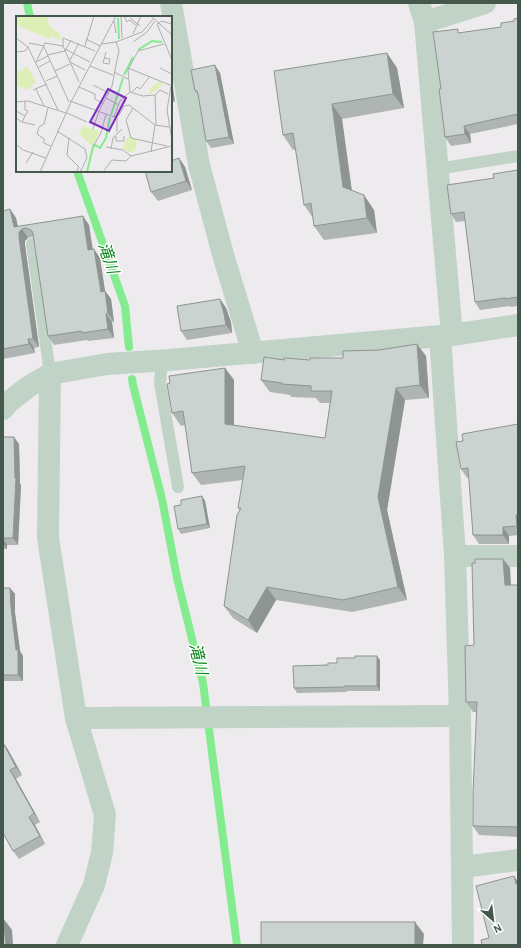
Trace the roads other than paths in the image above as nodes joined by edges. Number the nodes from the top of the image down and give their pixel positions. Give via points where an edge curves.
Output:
1 (171, 3) edge
2 (485, 3) edge
3 (422, 13) edge
4 (518, 156) edge
5 (437, 169) junction
6 (32, 244) edge
7 (518, 326) edge
8 (446, 335) junction
9 (253, 353) junction
10 (162, 361) junction
11 (50, 374) junction
12 (3, 409) edge
13 (178, 487) dead end
14 (455, 556) junction
15 (518, 556) edge
16 (460, 716) junction
17 (76, 718) junction
18 (518, 860) edge
19 (462, 867) junction
20 (66, 945) edge
21 (463, 945) edge

1 - 9 street via 199,165
2 - 3 street
3 - 5 street
4 - 5 lane
5 - 8 street
6 - 11 lane
7 - 8 street
8 - 9 street
8 - 14 street
9 - 10 street
10 - 11 street via 107,364
10 - 13 lane via 160,383
11 - 12 street via 28,387
11 - 17 street via 48,538
14 - 15 street
14 - 16 street
16 - 17 street
16 - 19 street
17 - 20 street via 105,814 102,853 94,885
18 - 19 street
19 - 21 street

